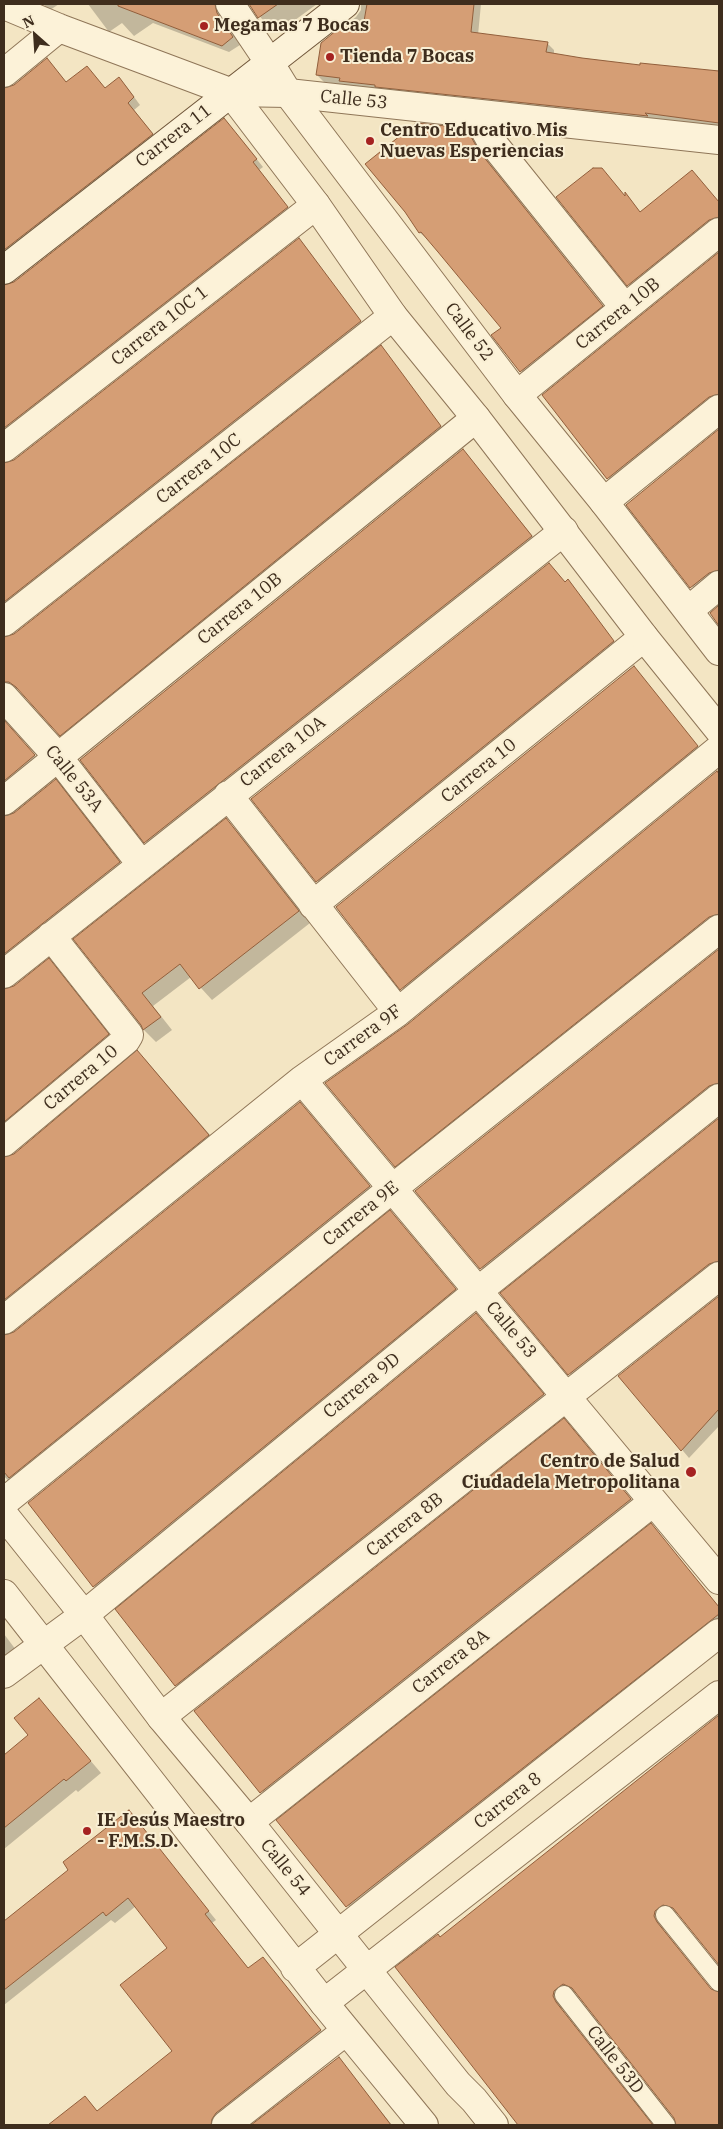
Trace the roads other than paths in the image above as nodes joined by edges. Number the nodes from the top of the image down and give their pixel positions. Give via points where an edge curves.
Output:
1 (4, 4) edge
2 (230, 4) edge
3 (345, 4) edge
4 (60, 28) junction
5 (269, 62) junction
6 (4, 73) edge
7 (230, 92) junction
8 (288, 93) junction
9 (476, 114) junction
10 (719, 140) edge
11 (316, 205) junction
12 (719, 232) edge
13 (4, 270) edge
14 (625, 308) junction
15 (394, 316) junction
16 (517, 395) junction
17 (719, 409) edge
18 (476, 418) junction
19 (4, 448) edge
20 (604, 502) junction
21 (564, 531) junction
22 (719, 585) edge
23 (689, 610) junction
24 (4, 622) edge
25 (644, 638) junction
26 (719, 651) edge
27 (4, 697) edge
28 (719, 730) edge
29 (719, 749) edge
30 (58, 757) junction
31 (228, 795) junction
32 (4, 801) edge
33 (140, 864) junction
34 (313, 905) junction
35 (719, 929) edge
36 (51, 936) junction
37 (4, 974) edge
38 (398, 1012) junction
39 (302, 1080) junction
40 (719, 1098) edge
41 (4, 1142) edge
42 (393, 1188) junction
43 (719, 1276) edge
44 (478, 1291) junction
45 (4, 1320) edge
46 (567, 1398) junction
47 (4, 1502) edge
48 (654, 1502) junction
49 (4, 1515) edge
50 (719, 1580) edge
51 (4, 1594) edge
52 (84, 1615) junction
53 (719, 1633) edge
54 (43, 1644) junction
55 (4, 1674) edge
56 (719, 1695) edge
57 (161, 1717) junction
58 (248, 1822) junction
59 (665, 1915) dead end
60 (339, 1934) junction
61 (295, 1968) junction
62 (366, 1969) junction
63 (719, 1982) edge
64 (564, 1995) dead end
65 (324, 2003) junction
66 (346, 2030) junction
67 (226, 2125) edge
68 (424, 2125) edge
69 (494, 2125) edge
70 (666, 2125) edge

1 - 4 street, Calle 53
2 - 5 street, Calle 52
3 - 5 street, Carrera 11
4 - 6 street
4 - 7 street, Calle 53
5 - 7 street, Carrera 11
5 - 8 street, Calle 52
7 - 8 street, Calle 53
7 - 11 street
7 - 13 street, Carrera 11
8 - 9 street, Calle 53
8 - 16 street, Calle 52
9 - 10 street, Calle 53
9 - 14 street via 492,140
11 - 15 street
11 - 19 street, Carrera 10C 1
12 - 14 street, Carrera 10B
14 - 16 street, Carrera 10B
15 - 18 street
15 - 24 street, Carrera 10C
16 - 20 street, Calle 52
17 - 20 street
18 - 21 street
18 - 30 street, Carrera 10B
20 - 23 street, Calle 52
21 - 25 street
21 - 31 street, Carrera 10A
22 - 23 street
23 - 26 street, Calle 52
25 - 28 street
25 - 34 street, Carrera 10
27 - 30 street, Calle 53A
29 - 38 street, Carrera 9F
30 - 32 street, Carrera 10B
30 - 33 street, Calle 53A
31 - 33 street, Carrera 10A
31 - 34 street
33 - 36 street, Carrera 10A
34 - 38 street
35 - 42 street, Carrera 9E
36 - 37 street, Carrera 10A
36 - 41 street, Carrera 10 via 129,1035
38 - 39 street, Carrera 9F
39 - 42 street, Calle 53
39 - 45 street, Carrera 9F
40 - 44 street, Carrera 9D
42 - 44 street, Calle 53
42 - 47 street, Carrera 9E
43 - 46 street, Carrera 8B
44 - 46 street, Calle 53
44 - 52 street, Carrera 9D
46 - 48 street, Calle 53
46 - 57 street, Carrera 8B
48 - 50 street, Calle 53
48 - 58 street, Carrera 8A
49 - 52 street, Calle 54
51 - 54 street
52 - 54 street, Carrera 9D
52 - 57 street, Calle 54
53 - 60 street, Carrera 8
54 - 55 street, Carrera 9D
54 - 61 street
56 - 62 street
57 - 58 street, Calle 54
58 - 60 street, Calle 54
59 - 63 lane
60 - 61 street, Carrera 8
60 - 62 street, Calle 54
61 - 65 street
62 - 65 street
62 - 69 street, Calle 54
64 - 70 lane, Calle 53D
65 - 66 street
66 - 67 street
66 - 68 street

